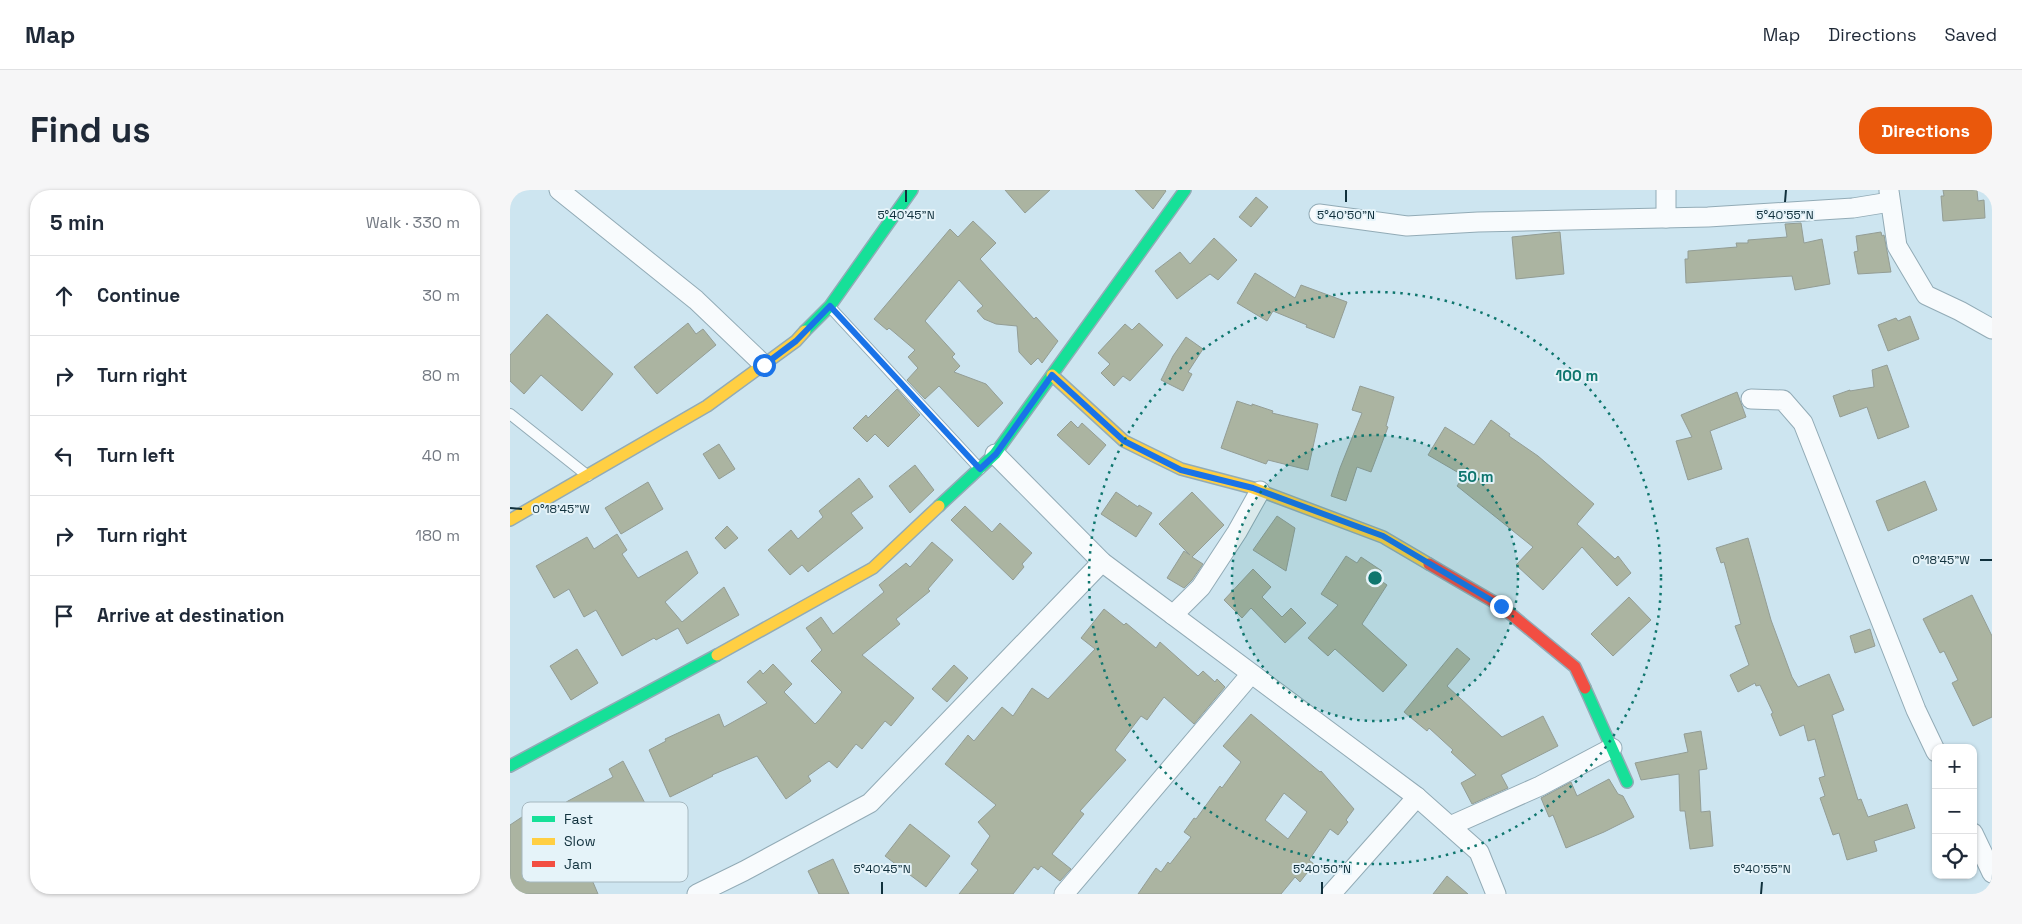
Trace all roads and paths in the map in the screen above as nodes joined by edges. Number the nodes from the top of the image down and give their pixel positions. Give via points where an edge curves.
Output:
1 (559, 190) edge
2 (1184, 190) edge
3 (1666, 190) edge
4 (910, 191) edge
5 (1889, 196) edge
6 (1318, 214) dead end
7 (1666, 218) junction
8 (830, 306) junction
9 (1992, 330) edge
10 (764, 365) junction
11 (1052, 375) junction
12 (1751, 399) dead end
13 (510, 414) edge
14 (996, 454) junction
15 (980, 469) junction
16 (588, 476) junction
17 (1260, 491) junction
18 (510, 520) edge
19 (1102, 562) junction
20 (1174, 616) junction
21 (1252, 674) junction
22 (1932, 744) edge
23 (1612, 748) junction
24 (510, 766) edge
25 (1627, 782) dead end
26 (1417, 797) junction
27 (1450, 826) junction
28 (1973, 834) edge
29 (1992, 873) edge
30 (697, 894) edge
31 (1064, 894) edge
32 (1331, 894) edge
33 (1496, 894) edge

1 - 10 street via 696,300
2 - 11 street
3 - 7 street
4 - 8 street
5 - 7 street via 1852,208
5 - 9 street via 1897,246 1926,295 1960,310
6 - 7 street via 1407,226
8 - 10 street via 796,341
8 - 15 lane
10 - 16 street via 707,406
11 - 14 street
11 - 17 street via 1124,441 1181,470
12 - 22 street via 1784,400 1803,423
13 - 16 lane
14 - 15 street
14 - 19 street
15 - 24 street via 873,568
16 - 18 street
17 - 20 street via 1201,587
17 - 23 street via 1383,536 1501,606 1575,667
19 - 20 street
19 - 30 street via 870,803
20 - 21 street
21 - 26 street
21 - 31 street
23 - 25 street
23 - 27 street via 1540,786
26 - 27 street
26 - 32 street
27 - 33 street via 1479,852
28 - 29 street

